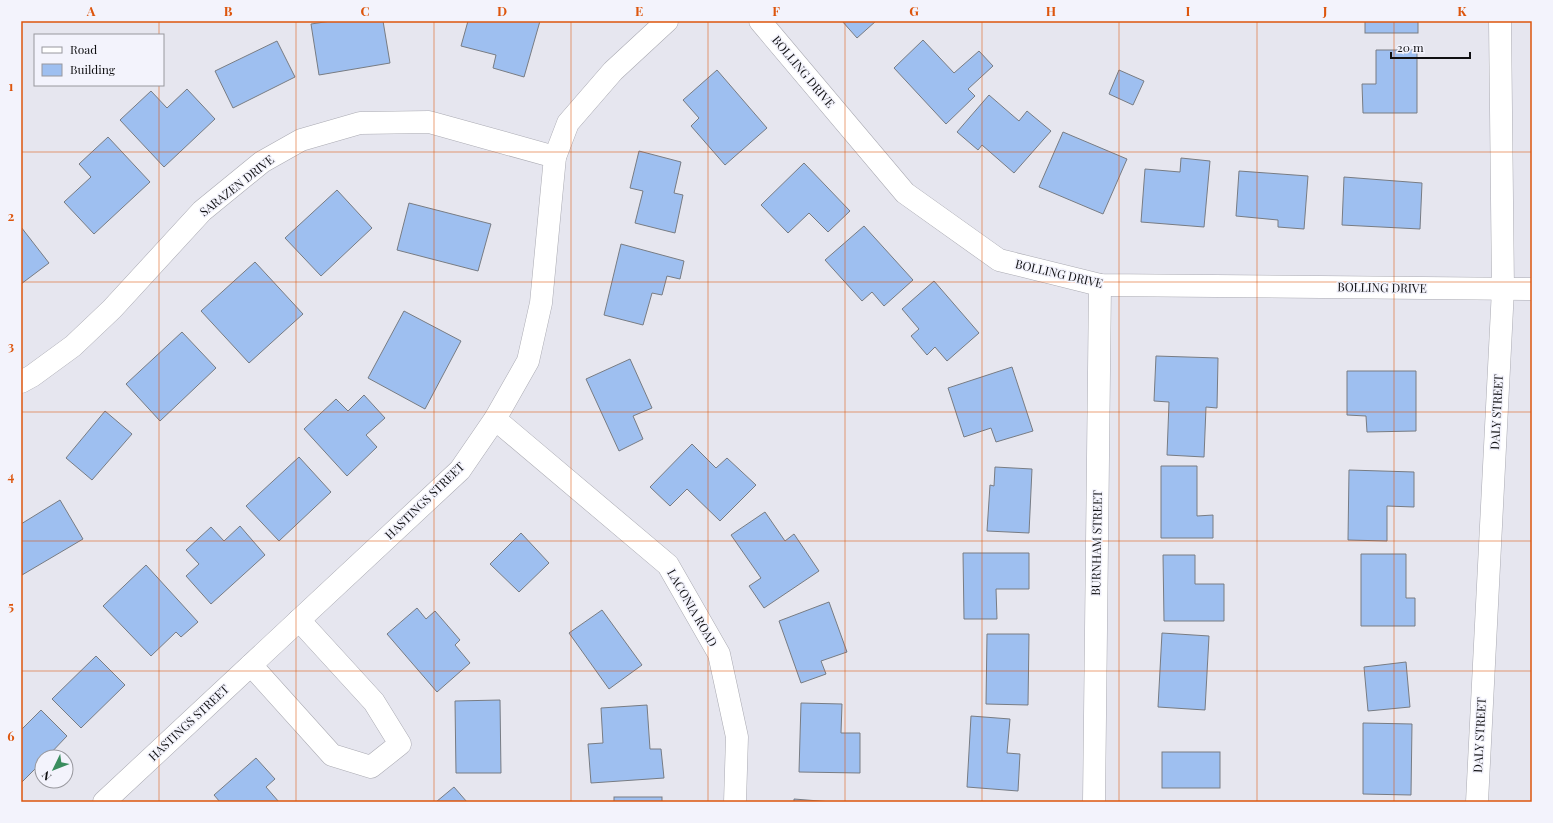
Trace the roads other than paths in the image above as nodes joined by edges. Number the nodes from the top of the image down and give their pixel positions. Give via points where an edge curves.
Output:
1 (667, 21) edge
2 (760, 21) edge
3 (1500, 21) edge
4 (556, 157) junction
5 (1100, 285) junction
6 (1504, 289) junction
7 (1532, 289) edge
8 (21, 382) edge
9 (495, 419) junction
10 (299, 620) junction
11 (251, 665) junction
12 (104, 802) edge
13 (735, 802) edge
14 (1094, 802) edge
15 (1477, 802) edge

1 - 4 street, HASTINGS STREET via 613,71 568,123
2 - 5 street, BOLLING DRIVE via 905,193 999,260
3 - 6 street, DALY STREET
4 - 8 street, SARAZEN DRIVE via 429,122 360,123 301,140 262,162 202,211 112,309 73,346
4 - 9 street, HASTINGS STREET via 541,302 528,361
5 - 6 street, BOLLING DRIVE
5 - 14 street, BURNHAM STREET
6 - 7 street, BOLLING DRIVE
6 - 15 street, DALY STREET
9 - 10 street, HASTINGS STREET via 460,470
9 - 13 street, LACONIA ROAD via 668,565 719,654 737,736
10 - 11 street, HASTINGS STREET
10 - 11 street via 374,702 400,744 371,767 332,755
11 - 12 street, HASTINGS STREET

